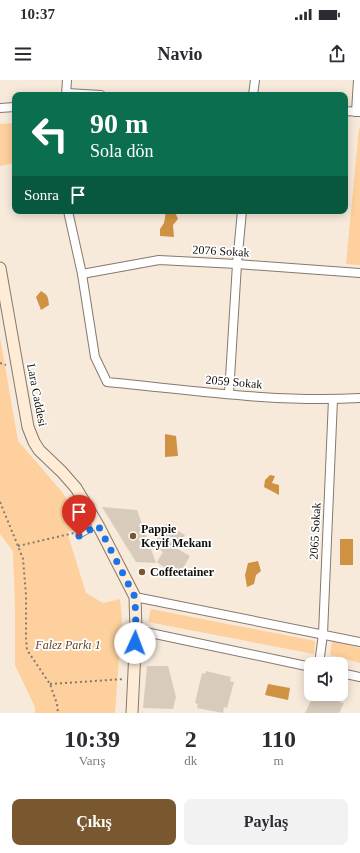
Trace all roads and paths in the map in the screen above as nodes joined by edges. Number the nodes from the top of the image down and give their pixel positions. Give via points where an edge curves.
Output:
1 (67, 80) edge
2 (254, 80) edge
3 (358, 80) edge
4 (67, 92) edge
5 (254, 92) edge
6 (12, 107) edge
7 (0, 108) edge
8 (348, 111) edge
9 (358, 112) edge
10 (69, 214) edge
11 (242, 214) edge
12 (237, 264) junction
13 (0, 268) edge
14 (360, 273) edge
15 (82, 274) junction
16 (229, 394) junction
17 (360, 398) edge
18 (333, 399) junction
19 (0, 502) edge
20 (98, 525) junction
21 (78, 535) joint
22 (18, 546) junction
23 (135, 597) junction
24 (136, 630) junction
25 (323, 634) junction
26 (360, 642) edge
27 (320, 657) edge
28 (304, 666) edge
29 (125, 673) dead end
30 (348, 674) edge
31 (360, 677) edge
32 (50, 684) junction
33 (58, 713) edge
34 (132, 713) edge

1 - 4 street
2 - 5 street
3 - 9 street
6 - 7 street
8 - 9 street
10 - 15 street
11 - 12 street
12 - 14 street, 2076 Sokak
12 - 15 street, 2076 Sokak via 159,260
12 - 16 street
13 - 20 street, Lara Caddesi via 28,427 39,450 76,488
15 - 16 street, 2059 Sokak via 95,357 107,382
16 - 18 street, 2059 Sokak
17 - 18 street, 2059 Sokak
18 - 25 street, 2065 Sokak
19 - 22 path
20 - 21 lane
20 - 23 street, Lara Caddesi
21 - 22 path
22 - 32 path via 26,595 27,650
23 - 24 street, Lara Caddesi
23 - 25 street
24 - 28 street
24 - 34 street, Lara Caddesi
25 - 26 street
25 - 27 street, 2065 Sokak
29 - 32 path via 124,680
30 - 31 street
32 - 33 path

